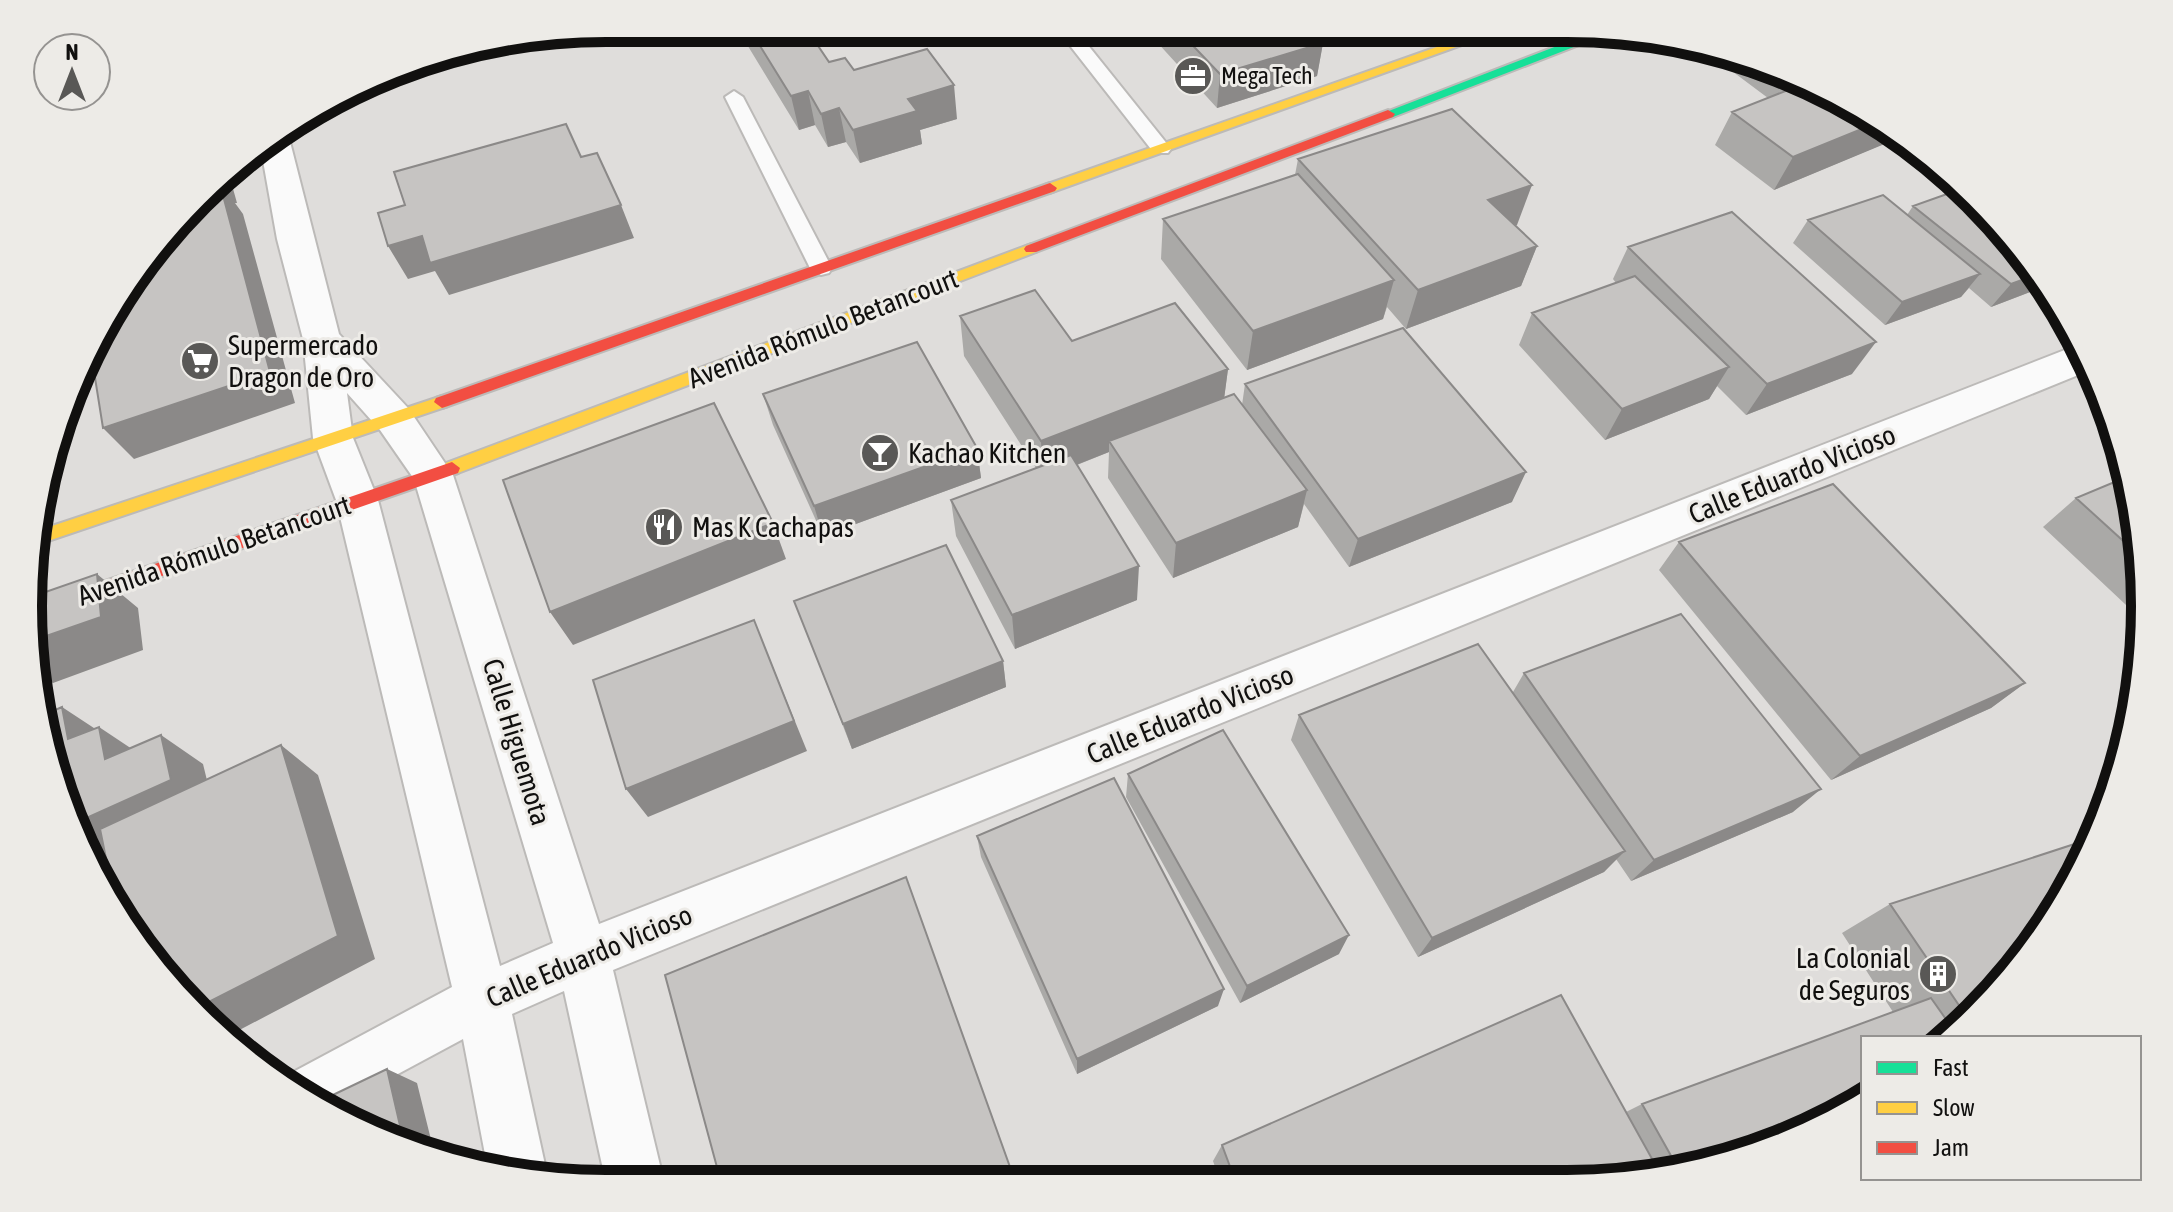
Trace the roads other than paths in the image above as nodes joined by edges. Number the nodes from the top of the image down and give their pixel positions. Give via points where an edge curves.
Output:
1 (1076, 42) edge
2 (1463, 42) edge
3 (1578, 42) edge
4 (734, 97) dead end
5 (277, 148) edge
6 (1161, 149) junction
7 (821, 268) junction
8 (322, 339) junction
9 (2075, 361) edge
10 (394, 419) junction
11 (333, 438) junction
12 (433, 475) junction
13 (357, 500) junction
14 (47, 535) edge
15 (42, 610) edge
16 (583, 956) junction
17 (482, 1000) junction
18 (315, 1089) edge
19 (516, 1162) edge
20 (632, 1170) edge

1 - 6 lane
2 - 6 main road, Avenida Rómulo Betancourt
3 - 12 main road, Avenida Rómulo Betancourt
4 - 7 lane
5 - 8 street, Calle Higuemota
6 - 7 main road, Avenida Rómulo Betancourt
7 - 10 main road, Avenida Rómulo Betancourt
8 - 10 street, Calle Higuemota
8 - 11 street, Calle Higuemota
9 - 16 street, Calle Eduardo Vicioso
10 - 11 main road, Avenida Rómulo Betancourt
10 - 12 street, Calle Higuemota
11 - 13 street, Calle Higuemota
11 - 14 main road, Avenida Rómulo Betancourt
12 - 13 main road, Avenida Rómulo Betancourt
12 - 16 street, Calle Higuemota
13 - 15 main road, Avenida Rómulo Betancourt
13 - 17 street, Calle Higuemota
16 - 17 street, Calle Eduardo Vicioso
16 - 20 street, Calle Higuemota
17 - 18 street, Calle Eduardo Vicioso
17 - 19 street, Calle Higuemota

